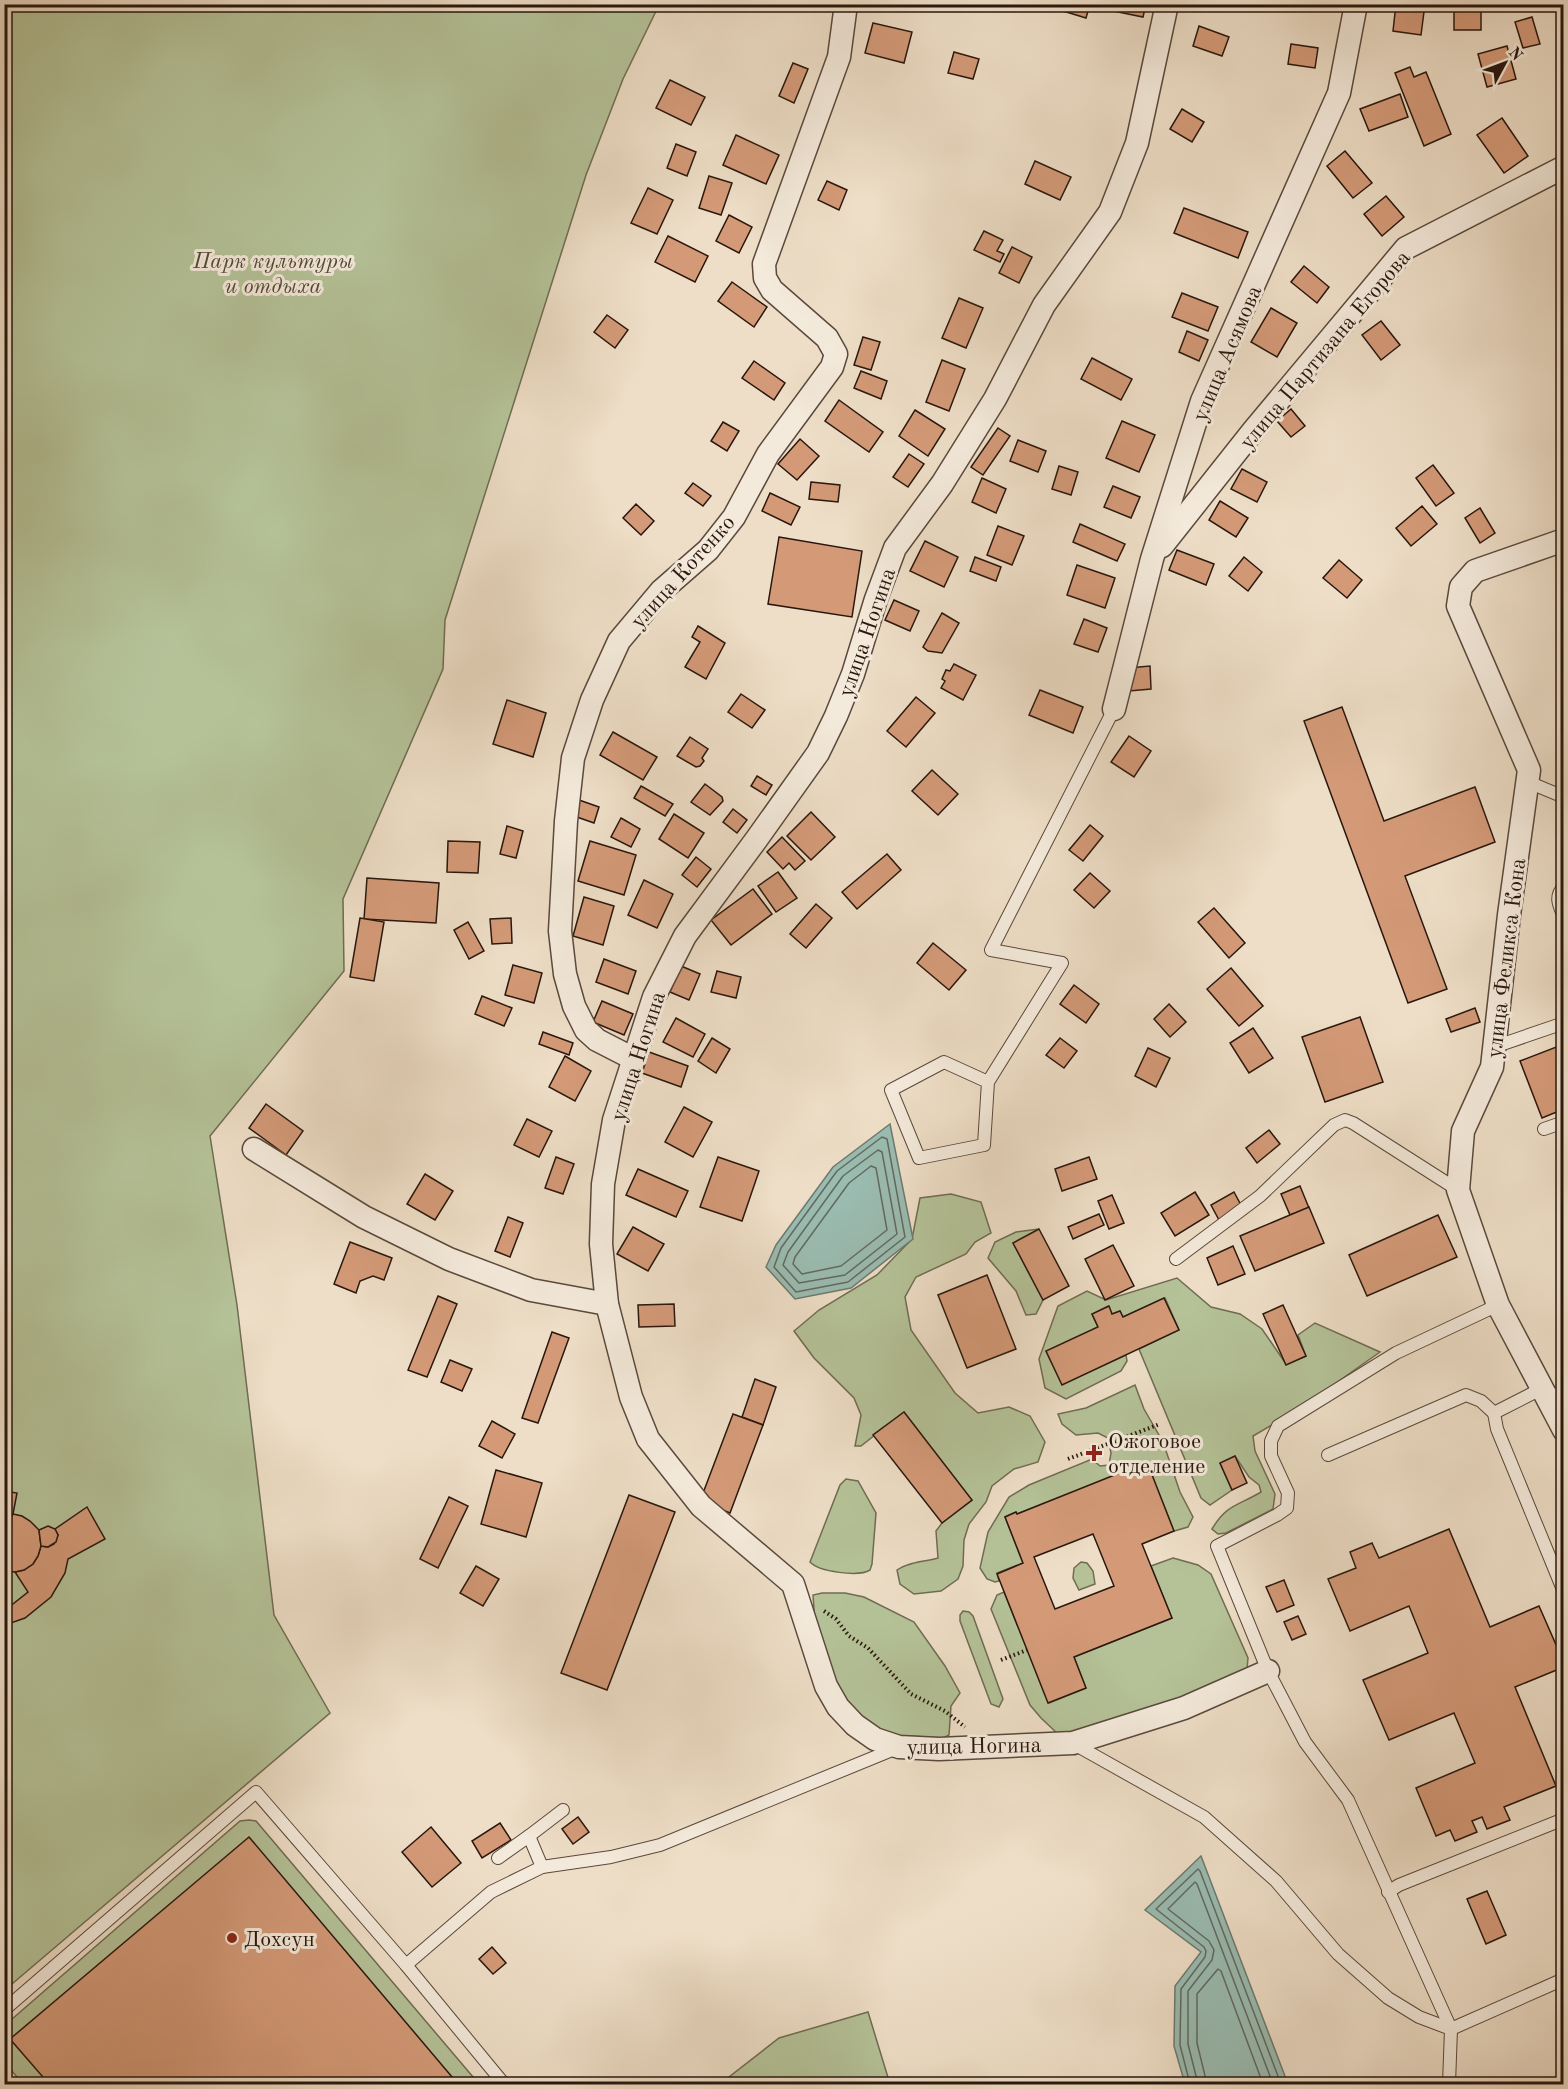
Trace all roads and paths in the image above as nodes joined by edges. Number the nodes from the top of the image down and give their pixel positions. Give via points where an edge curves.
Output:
1 (846, 4) edge
2 (1167, 4) edge
3 (1356, 4) edge
4 (1563, 167) edge
5 (1563, 540) edge
6 (1152, 559) junction
7 (1114, 709) joint
8 (1528, 782) junction
9 (1563, 797) edge
10 (1563, 886) edge
11 (1563, 917) edge
12 (1563, 1023) edge
13 (1494, 1047) junction
14 (634, 1059) junction
15 (988, 1082) junction
16 (1563, 1122) edge
17 (1544, 1129) dead end
18 (254, 1149) dead end
19 (1458, 1190) junction
20 (1176, 1259) dead end
21 (607, 1304) junction
22 (1498, 1305) junction
23 (1550, 1393) edge
24 (1494, 1413) junction
25 (1160, 1424) dead end
26 (1563, 1430) edge
27 (1328, 1455) dead end
28 (1068, 1459) dead end
29 (1563, 1592) edge
30 (797, 1596) junction
31 (1027, 1650) dead end
32 (1001, 1660) dead end
33 (1268, 1671) junction
34 (1073, 1743) junction
35 (991, 1747) junction
36 (899, 1748) junction
37 (563, 1810) dead end
38 (1563, 1819) edge
39 (529, 1836) junction
40 (498, 1858) dead end
41 (542, 1867) junction
42 (1388, 1892) junction
43 (406, 1965) junction
44 (1563, 1979) edge
45 (4, 2010) edge
46 (1451, 2029) junction
47 (504, 2085) edge
48 (1449, 2085) edge

1 - 14 street, улица Котенко via 839,57 764,264 765,278 772,290 827,338 836,354 832,367 768,454 734,517 708,550 661,591 619,641 592,700 573,758 560,931 565,974 586,1030
2 - 14 street, улица Ногина via 1137,143 1110,212 1044,305 994,399 942,484 896,548 853,674 818,753 685,936 654,997
3 - 6 street, улица Асямова via 1339,93 1202,401
4 - 6 street, улица Партизана Егорова via 1406,248
5 - 8 street, улица Феликса Кона via 1475,571 1461,587 1458,606 1529,770
6 - 7 street, улица Асямова
7 - 15 lane via 991,950 1062,963
8 - 9 lane
8 - 13 street, улица Феликса Кона
10 - 11 lane via 1557,900
12 - 13 lane
13 - 19 street, улица Феликса Кона via 1492,1067 1463,1131
14 - 21 street, улица Ногина via 614,1120 603,1184
15 - 15 lane via 984,1145 919,1158 891,1090 944,1062
16 - 17 lane
18 - 21 street via 364,1217 449,1259 531,1290
19 - 20 lane via 1345,1120 1334,1125 1260,1197
19 - 22 street, улица Феликса Кона
21 - 30 street, улица Ногина via 631,1397 648,1439 701,1506 793,1584
22 - 23 street, улица Феликса Кона
22 - 33 lane via 1395,1353 1278,1426 1271,1441 1272,1456 1288,1493 1287,1508 1217,1546
23 - 24 lane
23 - 26 street, улица Феликса Кона
24 - 27 lane via 1481,1401 1466,1395
24 - 29 lane
25 - 28 path
30 - 35 path via 836,1619 911,1694 945,1711
30 - 36 street, улица Ногина via 826,1686 838,1707 875,1739
31 - 32 path
33 - 34 street, улица Ногина via 1184,1708
33 - 42 lane via 1305,1742 1348,1800
34 - 35 street, улица Ногина
34 - 46 lane via 1204,1817 1276,1881 1338,1954 1380,1991 1419,2017
35 - 36 street, улица Ногина
36 - 41 lane via 660,1845
37 - 39 lane
38 - 42 lane
39 - 40 lane
39 - 41 lane
41 - 43 lane via 491,1892
42 - 46 lane
43 - 45 lane via 256,1792
43 - 47 lane
44 - 46 lane
46 - 48 lane

